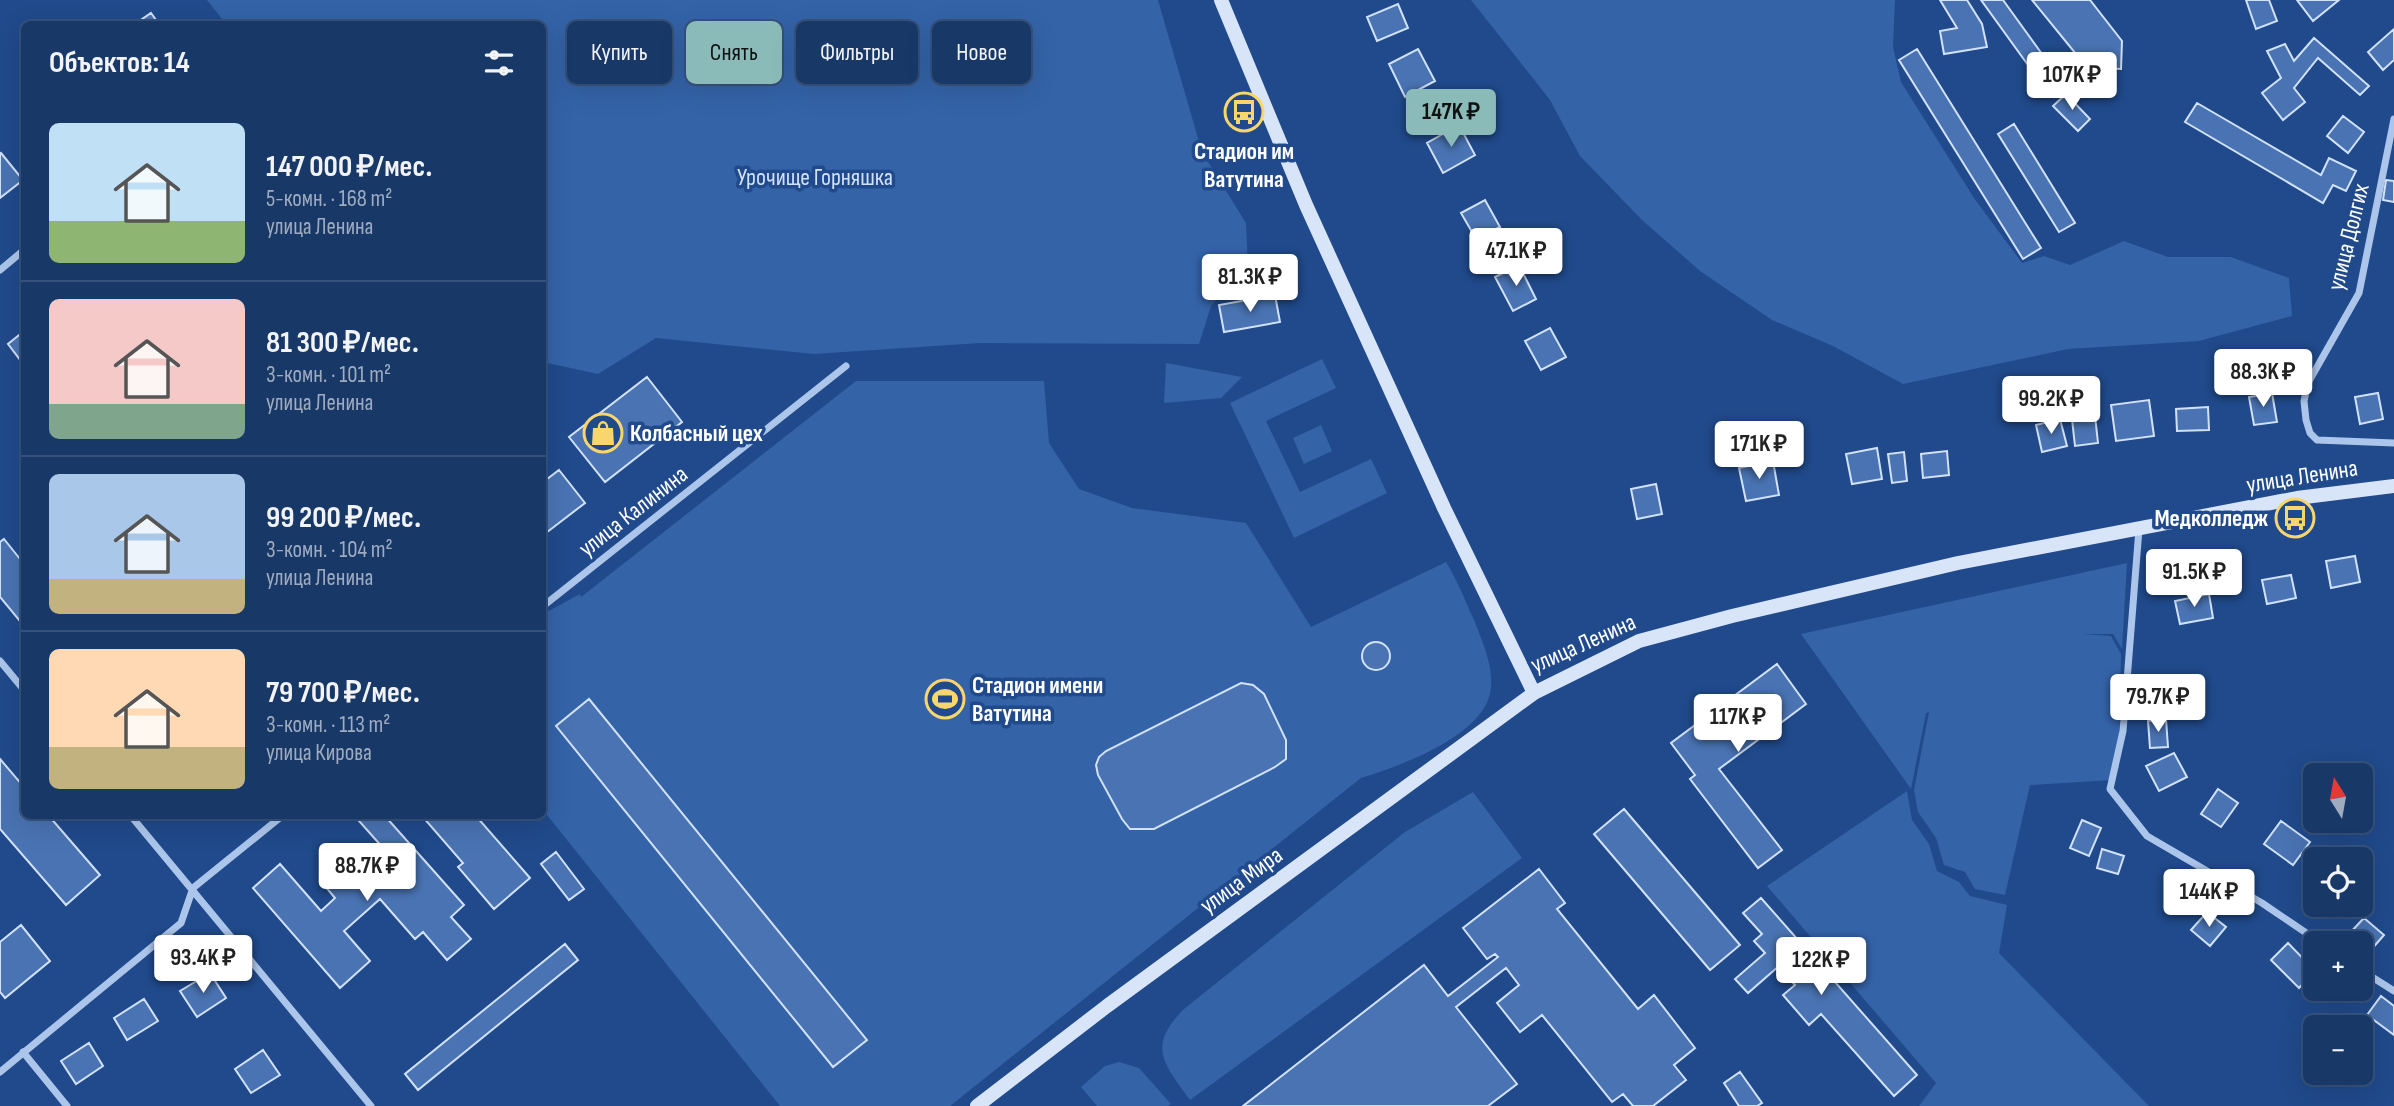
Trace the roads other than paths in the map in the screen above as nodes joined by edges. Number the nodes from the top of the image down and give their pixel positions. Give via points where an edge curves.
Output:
1 (1221, 0) edge
2 (2394, 119) edge
3 (21, 252) edge
4 (0, 270) edge
5 (846, 366) dead end
6 (2394, 443) edge
7 (2394, 486) edge
8 (2139, 529) junction
9 (546, 604) edge
10 (0, 661) edge
11 (21, 686) edge
12 (1534, 693) junction
13 (134, 819) edge
14 (278, 819) edge
15 (193, 888) junction
16 (2303, 931) edge
17 (2373, 978) edge
18 (2394, 991) edge
19 (23, 1052) junction
20 (0, 1072) edge
21 (67, 1106) edge
22 (371, 1106) edge
23 (977, 1106) edge

1 - 12 main road, улица Ленина via 1306,205
2 - 6 street, улица Долгих via 2358,293 2308,383 2304,401 2309,433 2317,440
3 - 4 street
5 - 9 street, улица Калинина
7 - 8 main road, улица Ленина via 2297,498
8 - 12 main road, улица Ленина via 1958,563 1639,641
8 - 16 street via 2123,731 2110,789 2147,836
10 - 11 street
12 - 23 main road, улица Мира
13 - 15 street
14 - 15 street
15 - 19 street via 181,923
15 - 22 street
17 - 18 street
19 - 20 street
19 - 21 street

